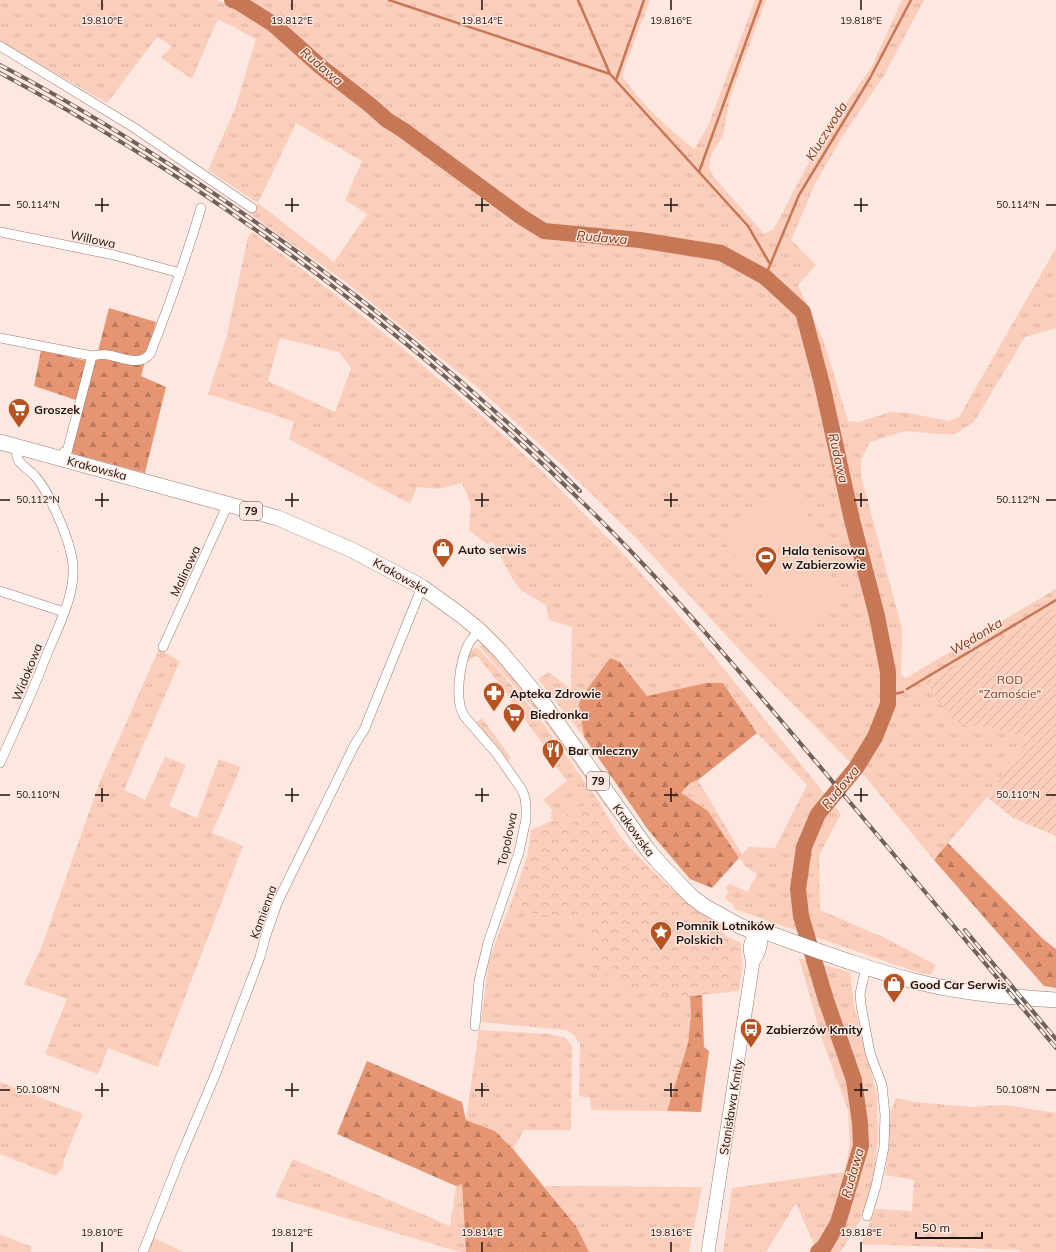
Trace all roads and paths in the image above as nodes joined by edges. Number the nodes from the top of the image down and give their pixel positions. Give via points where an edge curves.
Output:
1 (0, 46) edge
2 (201, 208) dead end
3 (252, 208) dead end
4 (0, 232) edge
5 (180, 273) junction
6 (0, 338) edge
7 (92, 356) junction
8 (0, 442) edge
9 (17, 446) junction
10 (62, 458) junction
11 (228, 504) junction
12 (422, 587) junction
13 (0, 591) edge
14 (64, 612) junction
15 (479, 630) junction
16 (163, 647) dead end
17 (0, 763) edge
18 (760, 930) junction
19 (866, 967) junction
20 (1056, 1000) edge
21 (475, 1026) dead end
22 (867, 1216) dead end
23 (143, 1252) edge
24 (708, 1252) edge

1 - 3 street via 133,127
2 - 5 street
4 - 5 street, Willowa via 114,255
5 - 7 street via 164,320 147,358 132,360 106,354
6 - 7 street
7 - 10 street via 67,452 64,452
8 - 9 main road, Krakowska / 79
9 - 10 main road, Krakowska / 79
9 - 14 street, Widokowa via 20,464 34,476 47,494 68,541 73,576 72,589
10 - 11 main road, Krakowska / 79
11 - 12 main road, Krakowska / 79 via 278,518 324,537
11 - 16 street, Malinowa
12 - 15 main road, Krakowska / 79
12 - 23 street, Kamienna via 364,730 278,901 260,958 221,1061
13 - 14 street
14 - 17 street, Widokowa
15 - 18 main road, Krakowska / 79 via 520,674 662,866 684,887 754,922
15 - 21 street, Topolowa via 468,645 463,658 459,682 460,709 497,754 522,790 526,819 520,852 488,943 479,981
18 - 19 main road, Krakowska / 79
18 - 24 main road, Stanisława Kmity via 752,939 750,946 753,962
19 - 20 main road, Krakowska / 79 via 953,989
19 - 22 street via 860,994 861,1005 870,1053 882,1086 885,1115 884,1146

